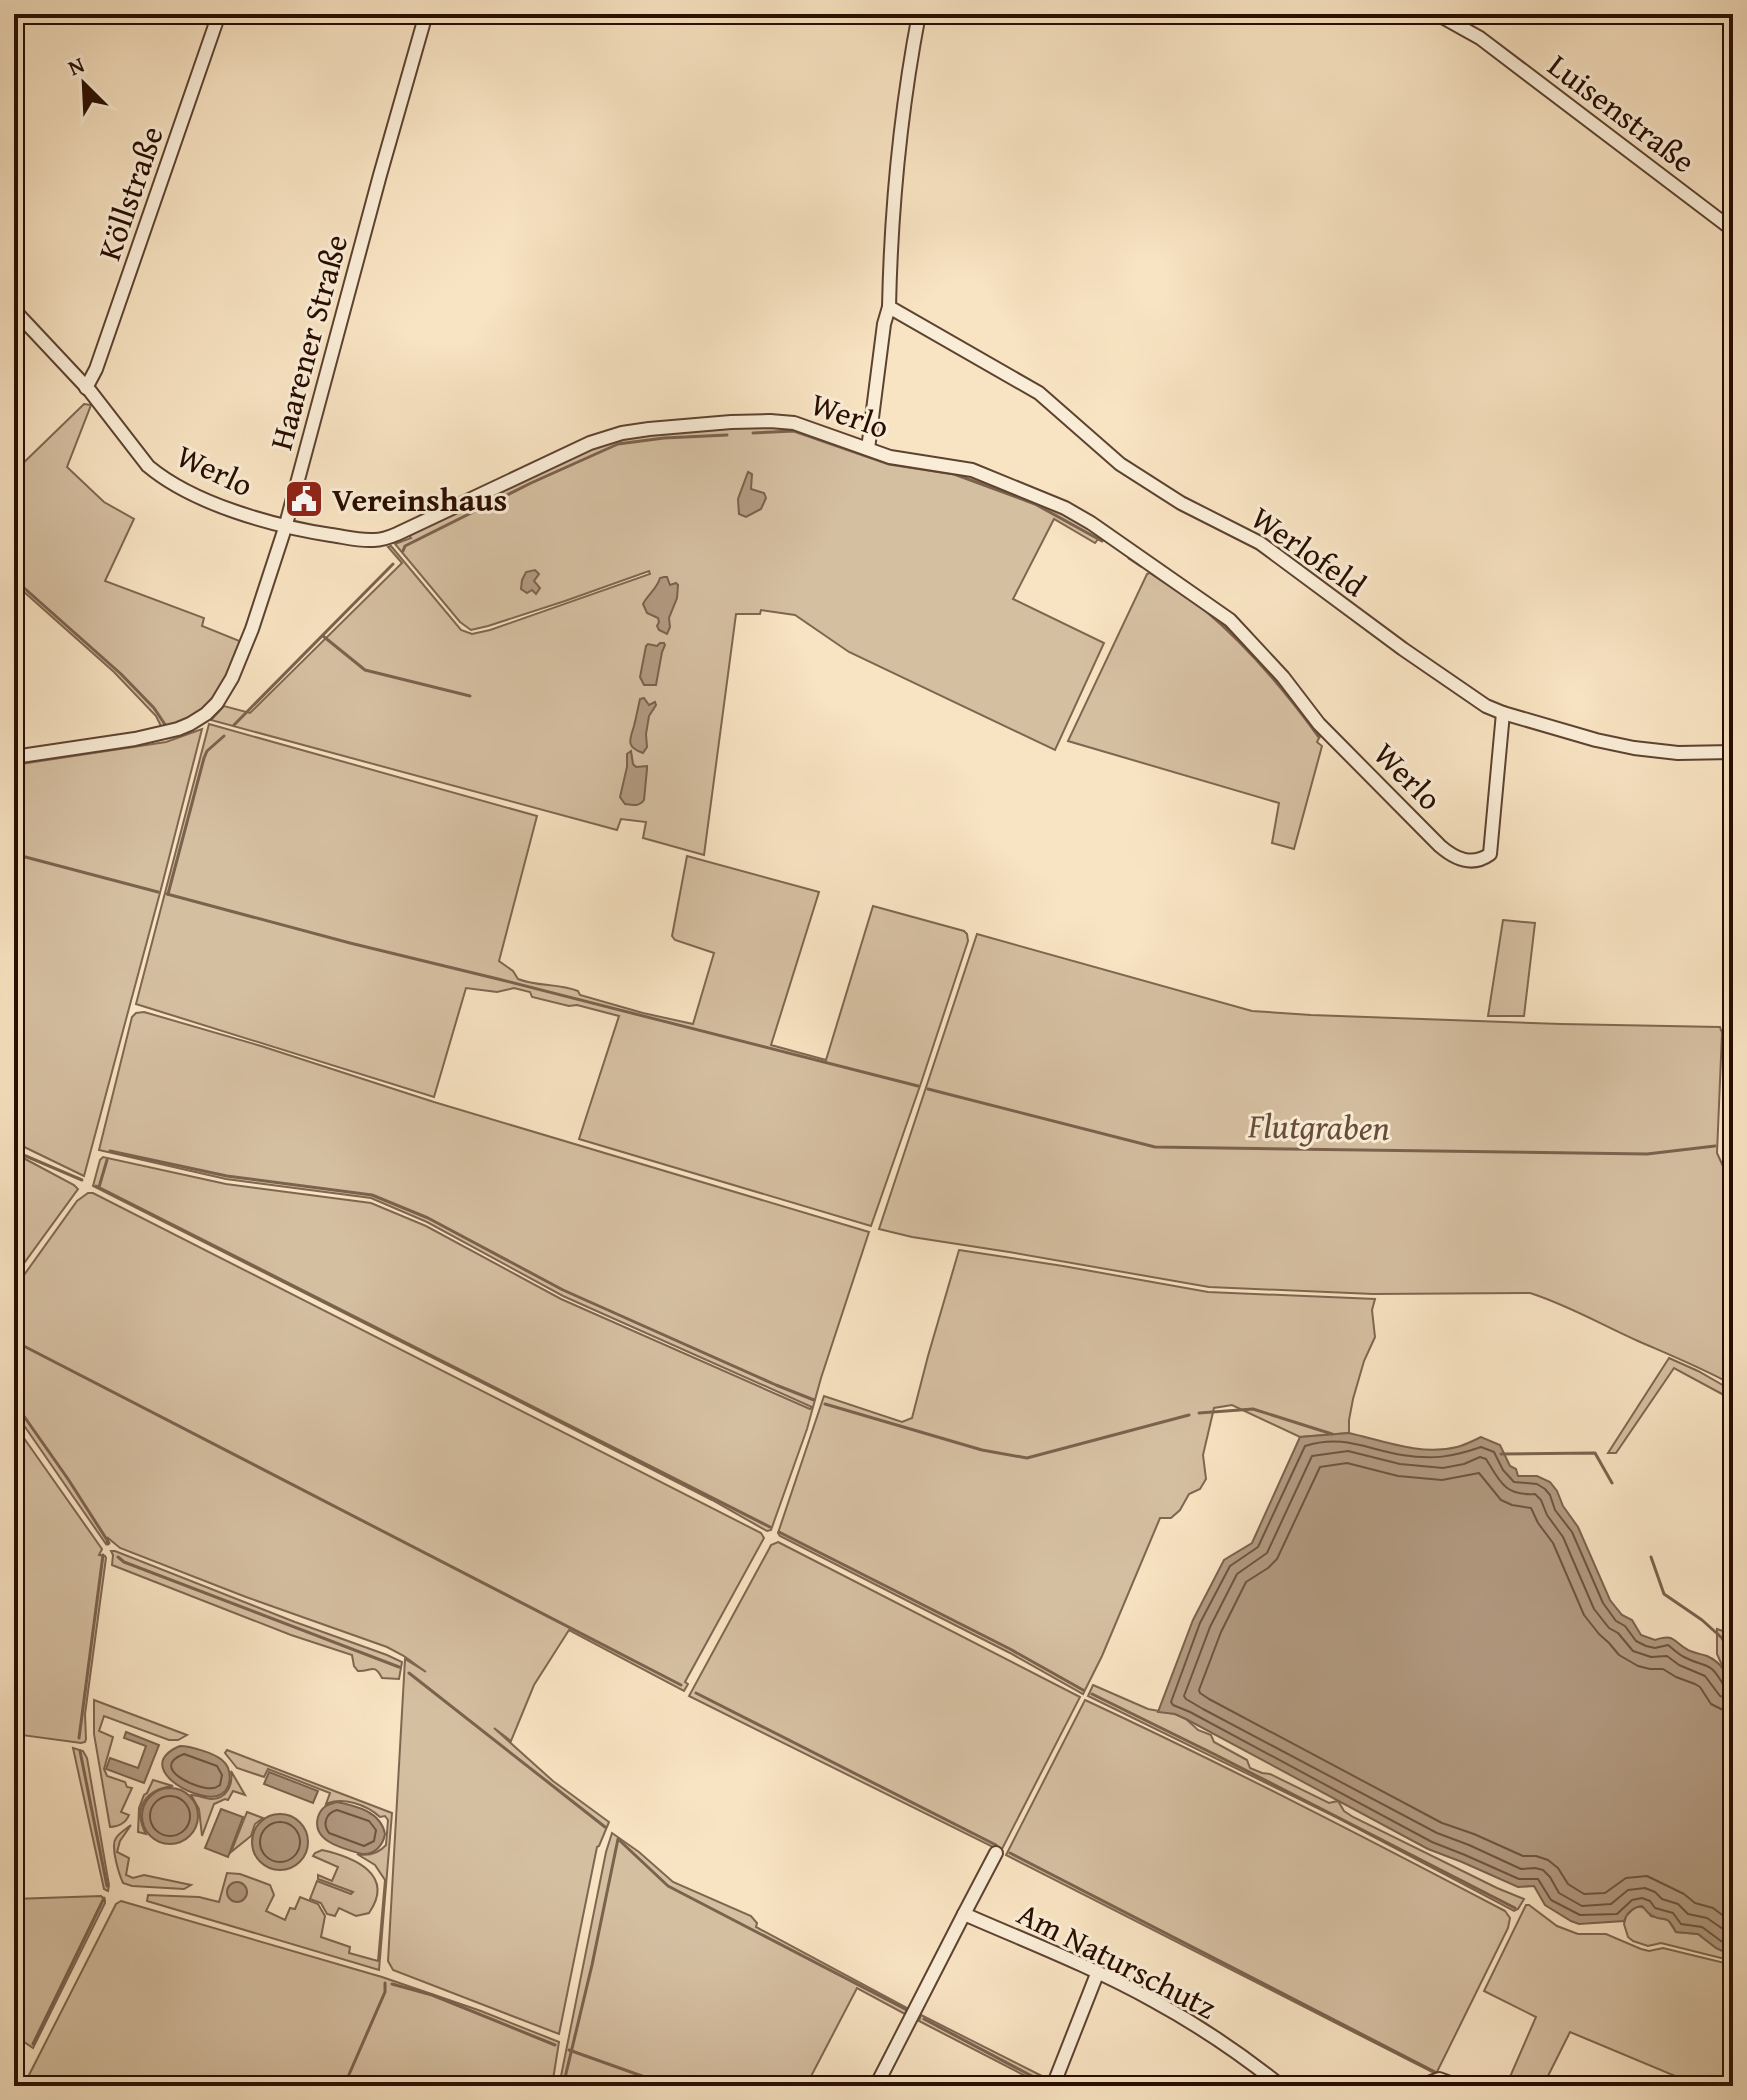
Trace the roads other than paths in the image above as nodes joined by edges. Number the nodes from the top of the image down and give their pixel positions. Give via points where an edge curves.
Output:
1 (219, 14) edge
2 (426, 14) edge
3 (919, 14) edge
4 (1437, 14) edge
5 (1733, 230) edge
6 (889, 307) junction
7 (14, 310) edge
8 (86, 388) junction
9 (868, 449) junction
10 (285, 528) junction
11 (1503, 713) junction
12 (1733, 752) edge
13 (14, 757) edge
14 (996, 1853) dead end
15 (964, 1914) junction
16 (1097, 1974) junction
17 (876, 2086) edge
18 (1053, 2086) edge
19 (1281, 2086) edge
20 (1427, 2086) edge
21 (1458, 2086) edge

1 - 8 street, Köllstraße
2 - 10 street, Haarener Straße
3 - 6 street via 901,139
4 - 5 street, Luisenstraße via 1480,38
6 - 9 street
6 - 11 street, Werlofeld via 1039,393 1120,464 1260,543 1403,649
7 - 8 street, Werlo
8 - 10 street, Werlo via 159,475 222,506
9 - 10 street, Werlo via 782,422 634,430 572,451 388,538 361,540
9 - 11 street, Werlo via 972,470 1065,508 1172,578 1230,620 1319,724 1457,859 1490,854
10 - 13 street, Haarener Straße via 232,678 206,714 163,734
11 - 12 street, Werlofeld via 1634,748
14 - 15 street, Am Naturschutz
15 - 16 street, Am Naturschutz
15 - 17 street, Am Naturschutz
16 - 18 street
16 - 19 street, Am Naturschutz via 1188,2021
20 - 21 street via 1439,2079

